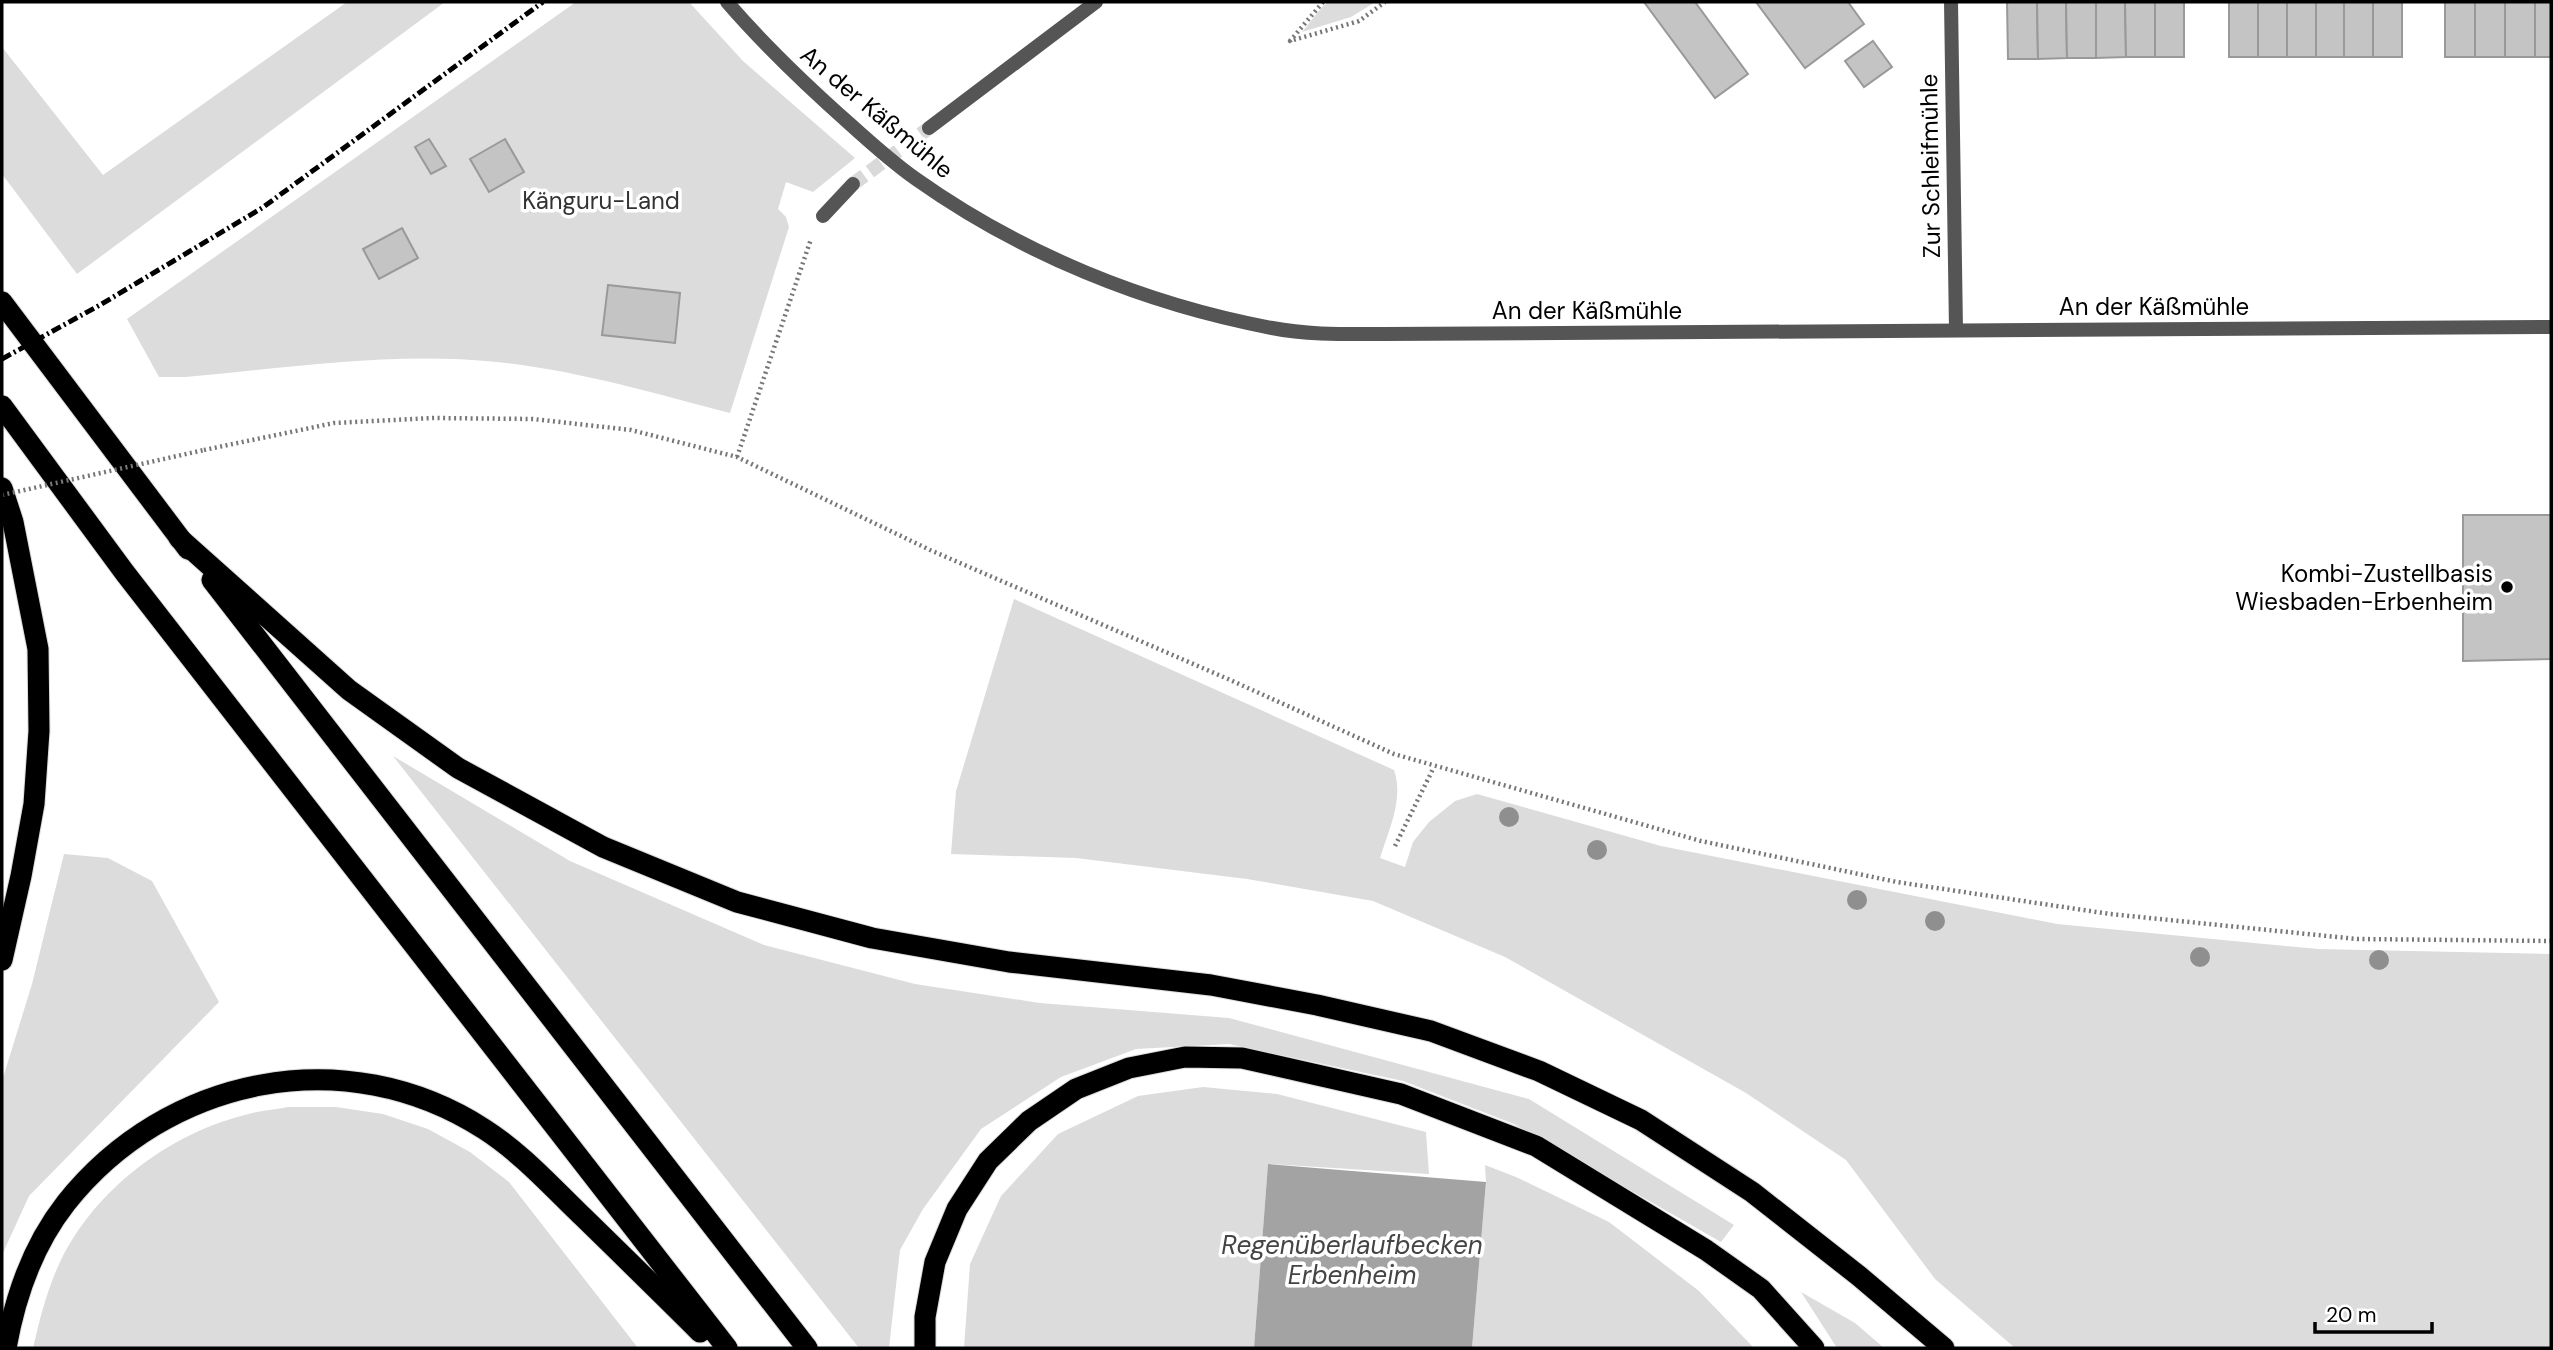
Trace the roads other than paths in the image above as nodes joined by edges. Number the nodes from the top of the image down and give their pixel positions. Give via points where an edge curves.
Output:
1 (727, 2) edge
2 (1096, 2) edge
3 (1951, 2) edge
4 (929, 128) tunnel mouth
5 (853, 184) tunnel mouth
6 (823, 216) road end
7 (2, 302) edge
8 (2551, 327) edge
9 (1956, 330) junction
10 (2, 405) edge
11 (2, 488) edge
12 (179, 538) junction
13 (2, 960) edge
14 (6, 1348) edge
15 (717, 1348) edge
16 (727, 1348) edge
17 (807, 1348) edge
18 (925, 1348) edge
19 (1814, 1348) edge
20 (1944, 1348) edge

1 - 9 street, An der Käßmühle via 790,71 915,179 1035,250 1117,285 1193,309 1273,328 1323,333
2 - 4 street
3 - 9 street, Zur Schleifmühle
5 - 6 street
7 - 12 highway
8 - 9 street, An der Käßmühle
10 - 16 highway via 125,573
11 - 13 highway via 38,649 39,731 34,804
12 - 17 highway
12 - 20 highway via 349,690 458,768 603,847 737,902 872,938 1009,962 1211,985 1317,1005 1430,1031 1539,1071 1641,1120 1752,1192
14 - 15 highway via 17,1296 38,1249 65,1205 100,1165 140,1133 222,1094 286,1081 338,1080 389,1088 439,1104 485,1129 526,1161
18 - 19 highway via 925,1317 935,1262 957,1209 988,1161 1029,1121 1076,1089 1129,1068 1185,1057 1242,1058 1401,1094 1536,1146 1761,1289

